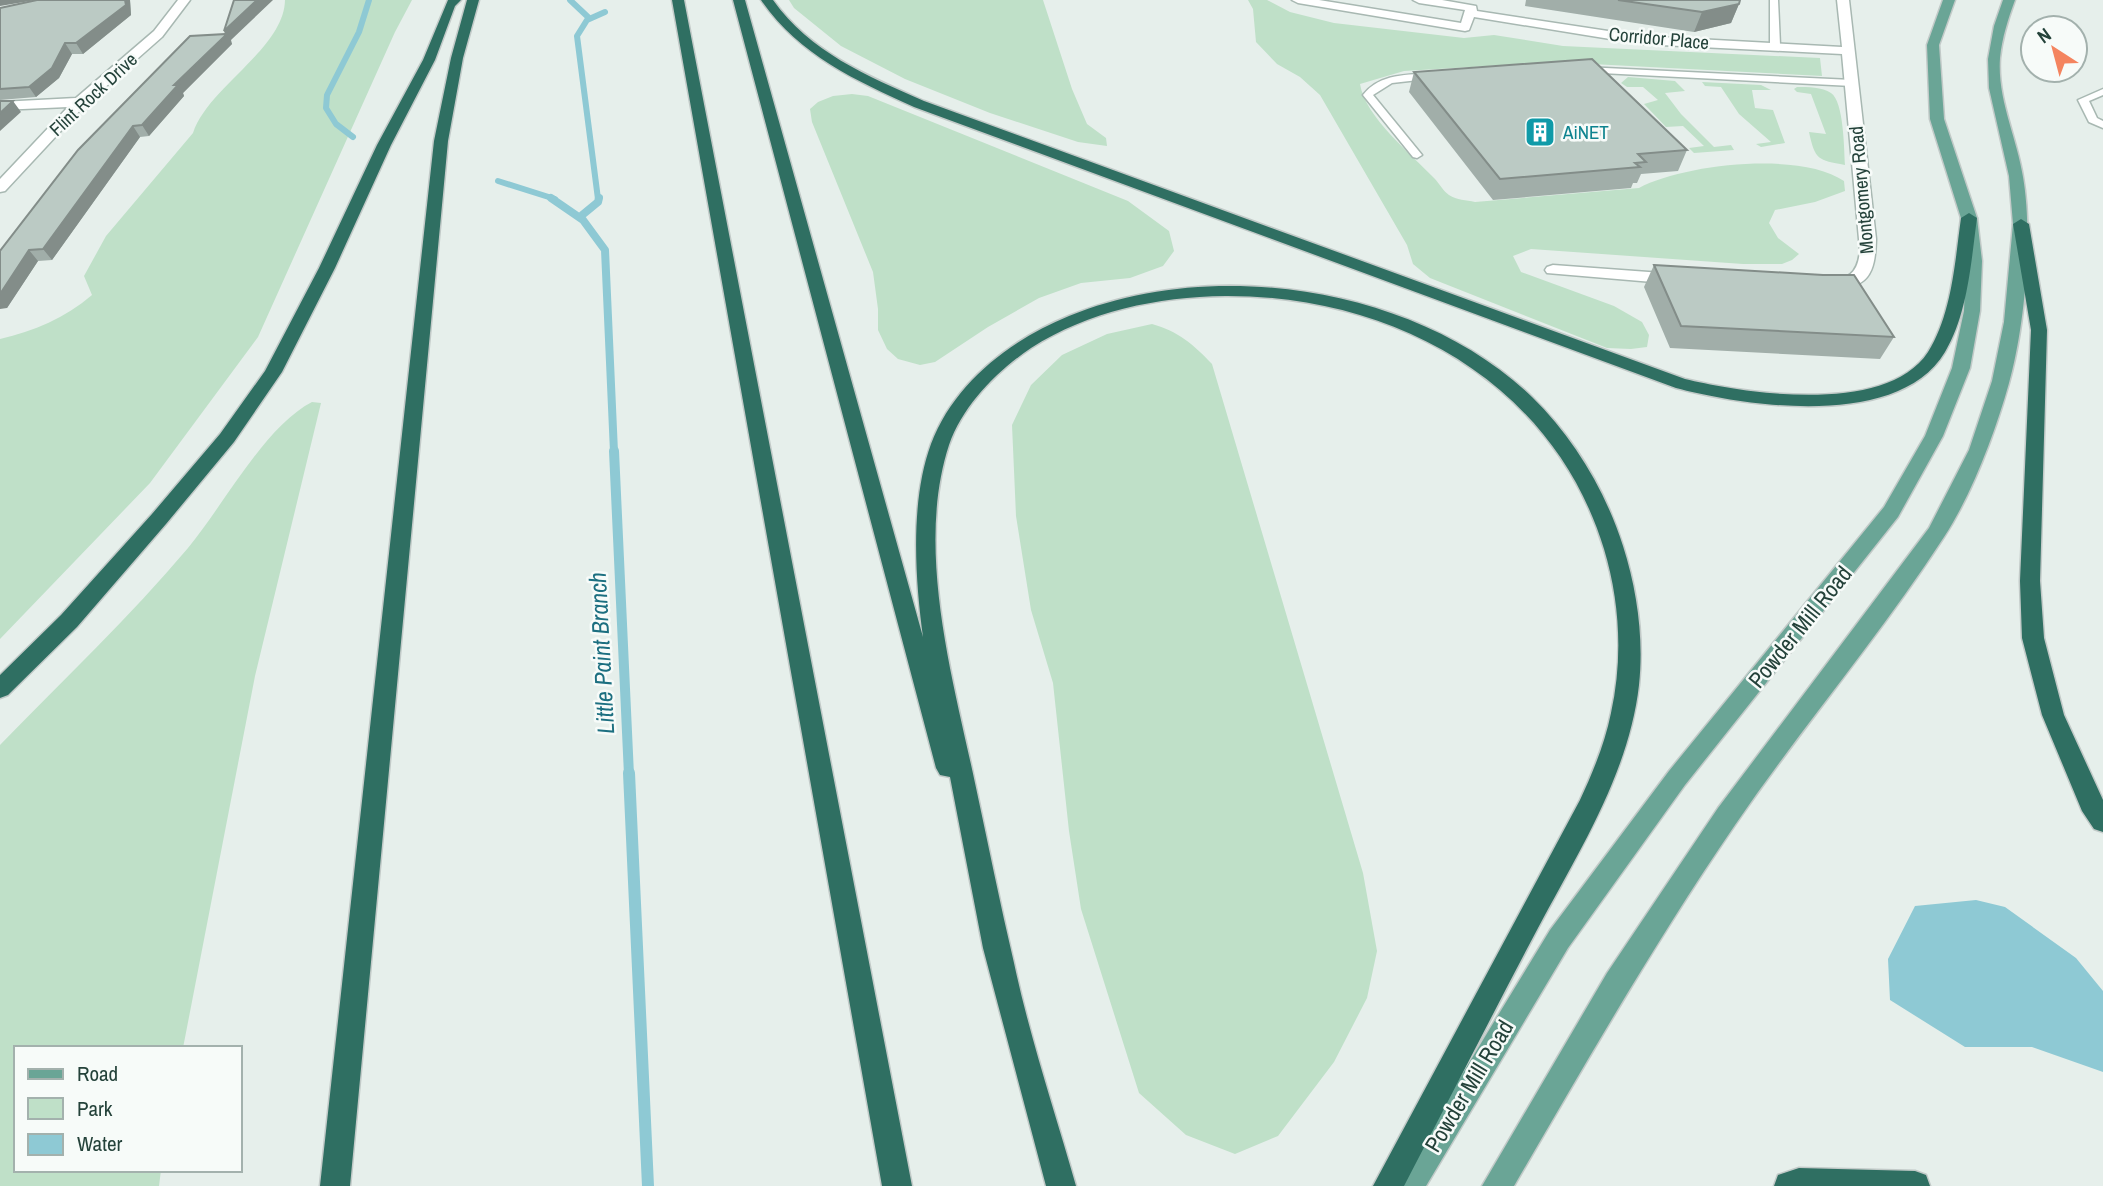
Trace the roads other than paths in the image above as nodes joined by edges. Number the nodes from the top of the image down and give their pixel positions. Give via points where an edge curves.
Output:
1 (184, 0) edge
2 (455, 0) edge
3 (474, 0) edge
4 (678, 0) edge
5 (739, 0) edge
6 (766, 0) edge
7 (1298, 0) edge
8 (1419, 0) edge
9 (1774, 0) edge
10 (1843, 0) edge
11 (1949, 0) edge
12 (2010, 0) edge
13 (1470, 13) junction
14 (1775, 45) junction
15 (1848, 51) junction
16 (1573, 69) edge
17 (1441, 76) edge
18 (1852, 83) junction
19 (2103, 92) edge
20 (80, 102) junction
21 (0, 106) edge
22 (2103, 125) edge
23 (1417, 155) dead end
24 (0, 188) edge
25 (1969, 218) junction
26 (2021, 224) junction
27 (1553, 270) dead end
28 (1688, 280) edge
29 (1811, 289) edge
30 (0, 689) edge
31 (2103, 821) edge
32 (1000, 960) junction
33 (335, 1186) edge
34 (897, 1186) edge
35 (1061, 1186) edge
36 (1388, 1186) edge
37 (1409, 1186) edge
38 (1497, 1186) edge
39 (1788, 1186) edge
40 (1915, 1186) edge

1 - 20 street, Flint Rock Drive via 158,34
2 - 30 highway via 272,372 227,438 159,519 69,621
3 - 33 highway via 457,58 440,154
4 - 34 highway
5 - 32 highway
6 - 25 highway via 813,48 844,69 919,104 1691,387 1800,401 1860,397 1898,384 1927,366 1942,340 1960,285
7 - 13 street via 1465,27
8 - 13 street, Corridor Place via 1472,8
9 - 14 lane
10 - 15 street, Montgomery Road
11 - 25 main road, Powder Mill Road via 1933,45 1937,119
12 - 26 main road via 1994,59 1995,88 2016,176
13 - 14 street, Corridor Place via 1641,40
14 - 15 street, Corridor Place
15 - 18 street, Montgomery Road
16 - 18 lane
17 - 23 lane via 1386,81 1368,95
18 - 29 street, Montgomery Road via 1868,262 1862,276 1848,285
19 - 22 lane via 2083,100 2093,120
20 - 21 street
20 - 24 street, Flint Rock Drive
25 - 37 main road, Powder Mill Road via 1974,261 1972,311 1961,368 1934,436 1891,512 1677,778 1559,939
26 - 31 highway via 2039,330 2030,581 2033,638 2053,715
26 - 38 main road via 2001,382 1978,450 1937,532 1727,816 1617,982
27 - 28 street
32 - 35 highway
32 - 36 highway via 930,614 924,541 942,441 969,394 1011,353 1061,323 1117,304 1179,293 1302,296 1364,311 1476,362 1524,400 1564,445 1600,505 1622,578 1630,638 1629,679 1623,717 1592,802
39 - 40 highway

